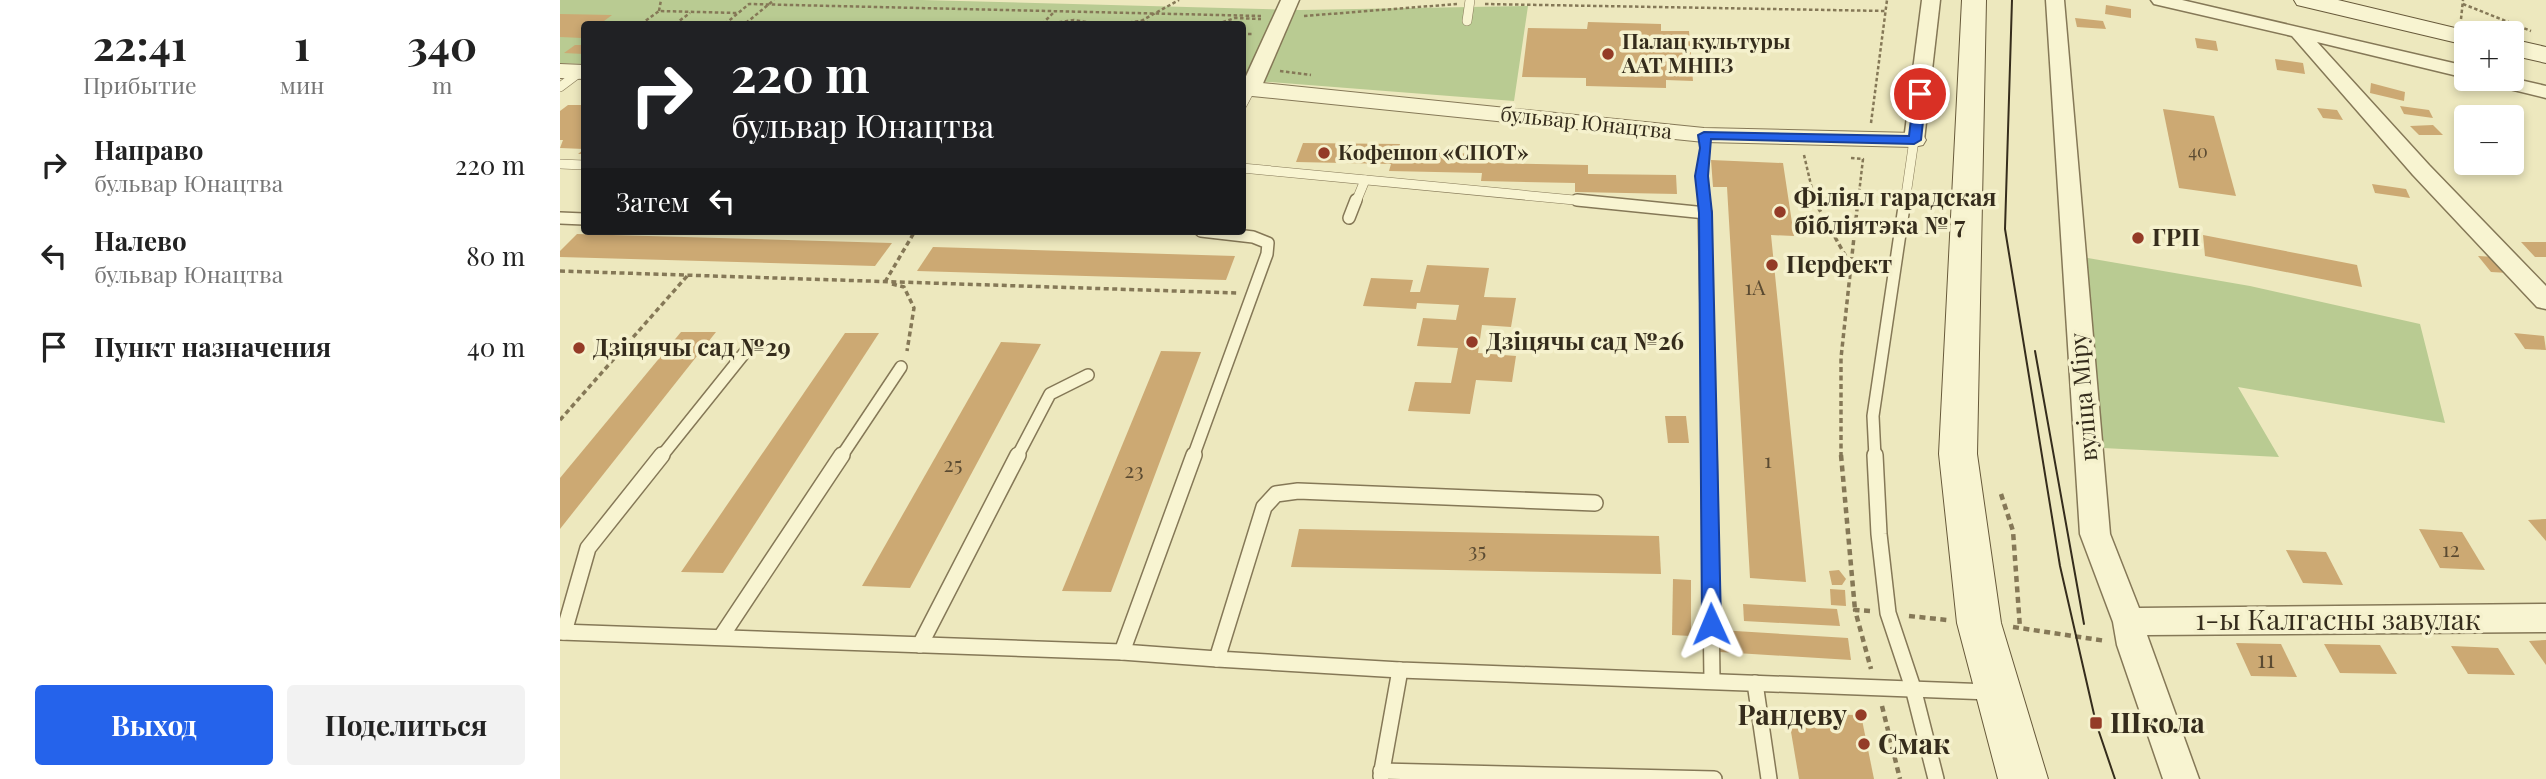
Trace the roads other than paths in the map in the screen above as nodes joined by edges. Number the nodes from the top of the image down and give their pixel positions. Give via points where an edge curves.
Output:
1 (1931, 0) edge
2 (1974, 0) edge
3 (2055, 0) edge
4 (2160, 0) edge
5 (2306, 0) edge
6 (1470, 2) edge
7 (1286, 8) edge
8 (1467, 22) dead end
9 (2454, 24) edge
10 (2297, 32) junction
11 (2454, 69) edge
12 (575, 72) edge
13 (560, 87) edge
14 (2524, 87) edge
15 (1246, 92) edge
16 (2546, 92) edge
17 (1246, 94) edge
18 (1704, 135) junction
19 (1914, 140) junction
20 (560, 164) edge
21 (581, 165) edge
22 (1246, 169) edge
23 (1365, 180) junction
24 (1706, 213) junction
25 (560, 218) edge
26 (1349, 218) dead end
27 (581, 219) edge
28 (1236, 235) edge
29 (2546, 301) edge
30 (746, 351) dead end
31 (901, 367) road end
32 (1088, 376) dead end
33 (1595, 503) dead end
34 (2546, 618) edge
35 (2129, 622) junction
36 (562, 632) edge
37 (721, 637) junction
38 (920, 645) junction
39 (1122, 652) junction
40 (1217, 659) junction
41 (1400, 670) junction
42 (1712, 679) junction
43 (1755, 682) junction
44 (1913, 688) junction
45 (1996, 692) junction
46 (1381, 775) edge
47 (1714, 779) edge
48 (1769, 779) edge
49 (1936, 779) edge
50 (2023, 779) edge
51 (2181, 779) edge

1 - 19 street
2 - 45 main road via 1958,454 1979,623
3 - 35 street, вуліца Міру via 2095,534
4 - 10 street
5 - 9 main road
6 - 8 lane
7 - 15 street
10 - 11 street
10 - 29 street
12 - 13 lane
14 - 16 street
17 - 18 street, бульвар Юнацтва
18 - 19 street, бульвар Юнацтва via 1866,150
18 - 24 lane via 1701,176
19 - 44 lane via 1873,416 1888,614
20 - 21 lane
22 - 23 lane
23 - 24 lane
23 - 26 lane
24 - 42 lane
25 - 27 lane
28 - 39 lane via 1268,243
30 - 36 lane via 588,548
31 - 37 lane
32 - 38 lane via 1050,394
33 - 40 lane via 1298,491 1276,494 1264,507
34 - 35 street, 1-ы Калгасны завулак
35 - 51 street, вуліца Міру
36 - 37 lane
37 - 38 lane
38 - 39 lane
39 - 40 lane
40 - 41 lane
41 - 42 lane
41 - 46 lane
42 - 43 lane
43 - 44 lane
43 - 48 lane
44 - 45 lane
44 - 49 lane
45 - 50 main road
46 - 47 lane

